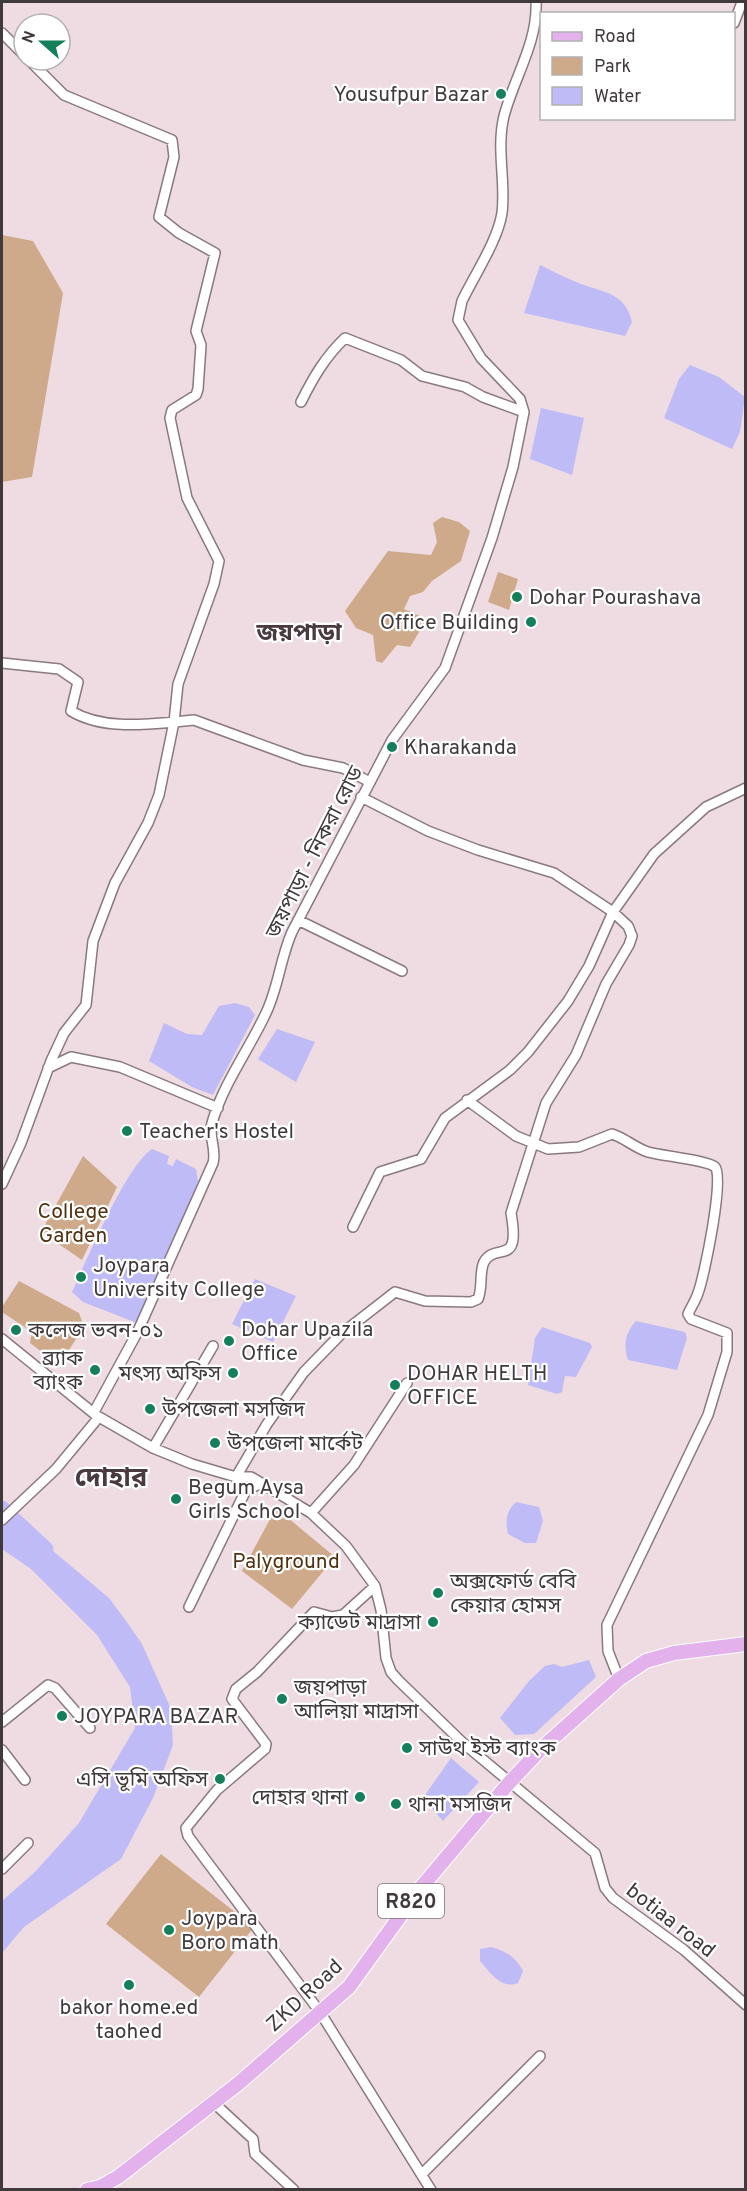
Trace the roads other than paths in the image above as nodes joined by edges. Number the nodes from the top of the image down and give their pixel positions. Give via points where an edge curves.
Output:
1 (536, 2) edge
2 (742, 2) edge
3 (539, 19) edge
4 (735, 20) edge
5 (41, 72) edge
6 (302, 402) dead end
7 (524, 412) junction
8 (2, 663) edge
9 (174, 722) junction
10 (370, 782) junction
11 (746, 788) edge
12 (361, 797) junction
13 (613, 912) junction
14 (298, 920) junction
15 (402, 971) dead end
16 (48, 1068) junction
17 (467, 1100) junction
18 (218, 1108) junction
19 (533, 1144) junction
20 (2, 1184) edge
21 (353, 1227) dead end
22 (2, 1339) edge
23 (213, 1346) dead end
24 (406, 1383) dead end
25 (97, 1415) junction
26 (153, 1448) junction
27 (236, 1477) junction
28 (262, 1483) junction
29 (246, 1490) junction
30 (311, 1513) junction
31 (2, 1520) edge
32 (375, 1586) junction
33 (189, 1607) dead end
34 (746, 1644) edge
35 (619, 1679) junction
36 (2, 1722) edge
37 (90, 1728) dead end
38 (2, 1750) edge
39 (25, 1780) dead end
40 (509, 1783) junction
41 (28, 1844) dead end
42 (3, 1863) edge
43 (746, 2005) edge
44 (320, 2012) junction
45 (540, 2056) dead end
46 (213, 2103) junction
47 (422, 2174) junction
48 (87, 2190) edge
49 (294, 2190) edge
50 (431, 2190) edge

1 - 3 street
2 - 4 street
3 - 7 street via 504,116 500,138 502,215 462,301 458,320 481,358 520,399
5 - 9 street via 64,94 172,140 174,157 159,217 215,253 196,331 201,345 198,389 196,395 172,410 170,418 187,498 219,561 178,684
6 - 7 street via 325,360 345,338 401,360 422,376 465,387
7 - 10 street, জয়পাড়া - নিকরা রোড via 492,538 445,668 392,740
8 - 9 street via 59,669 78,682 71,711 80,716 115,724
9 - 10 street via 194,720 303,760 343,768
9 - 16 street via 159,795 115,883 93,942 86,1005 64,1033
10 - 12 street, জয়পাড়া - নিকরা রোড
11 - 13 street via 706,807 654,854
12 - 13 street via 437,835 554,873
12 - 14 street, জয়পাড়া - নিকরা রোড
13 - 17 street via 568,1001 510,1070
13 - 19 street via 628,926 632,936 629,945 606,984 576,1055 546,1103
14 - 15 street
14 - 18 street, জয়পাড়া - নিকরা রোড via 282,955 265,1016 242,1053
16 - 18 street via 71,1057 120,1067
16 - 20 street
17 - 19 street
17 - 21 street via 445,1118 421,1159 380,1172
18 - 25 street, জয়পাড়া - নিকরা রোড via 211,1127 216,1152 213,1163
19 - 27 street via 511,1213 512,1247 487,1258 483,1264 478,1299 425,1301 390,1293 304,1372
19 - 35 street via 548,1149 579,1147 612,1134 647,1152 704,1163 719,1172 704,1270 688,1314 691,1319 727,1333 727,1352 708,1415 607,1625 608,1651
22 - 25 street
23 - 26 street
24 - 30 street via 354,1465
25 - 26 street
25 - 31 street, জয়পাড়া - নিকরা রোড via 56,1469
26 - 27 street
27 - 28 street via 246,1475
27 - 29 street
28 - 29 street
28 - 30 street
29 - 33 street
30 - 32 street via 346,1546
32 - 40 street, botiaa road via 391,1672
32 - 44 street via 343,1615 332,1617 314,1612 232,1694 231,1699 266,1744 265,1749 203,1803 186,1828 188,1836
34 - 35 main road, ZKD Road / R820 via 674,1653 646,1661
35 - 40 main road, ZKD Road / R820
36 - 37 street via 48,1685
38 - 39 street
40 - 43 street, botiaa road via 595,1853 605,1888 613,1898 684,1950
40 - 44 main road, ZKD Road / R820 via 419,1890 349,1987
41 - 42 street
44 - 46 main road, ZKD Road / R820
44 - 47 street
45 - 47 street
46 - 48 main road, ZKD Road / R820 via 118,2177
46 - 49 street via 253,2139 255,2154
47 - 50 street

